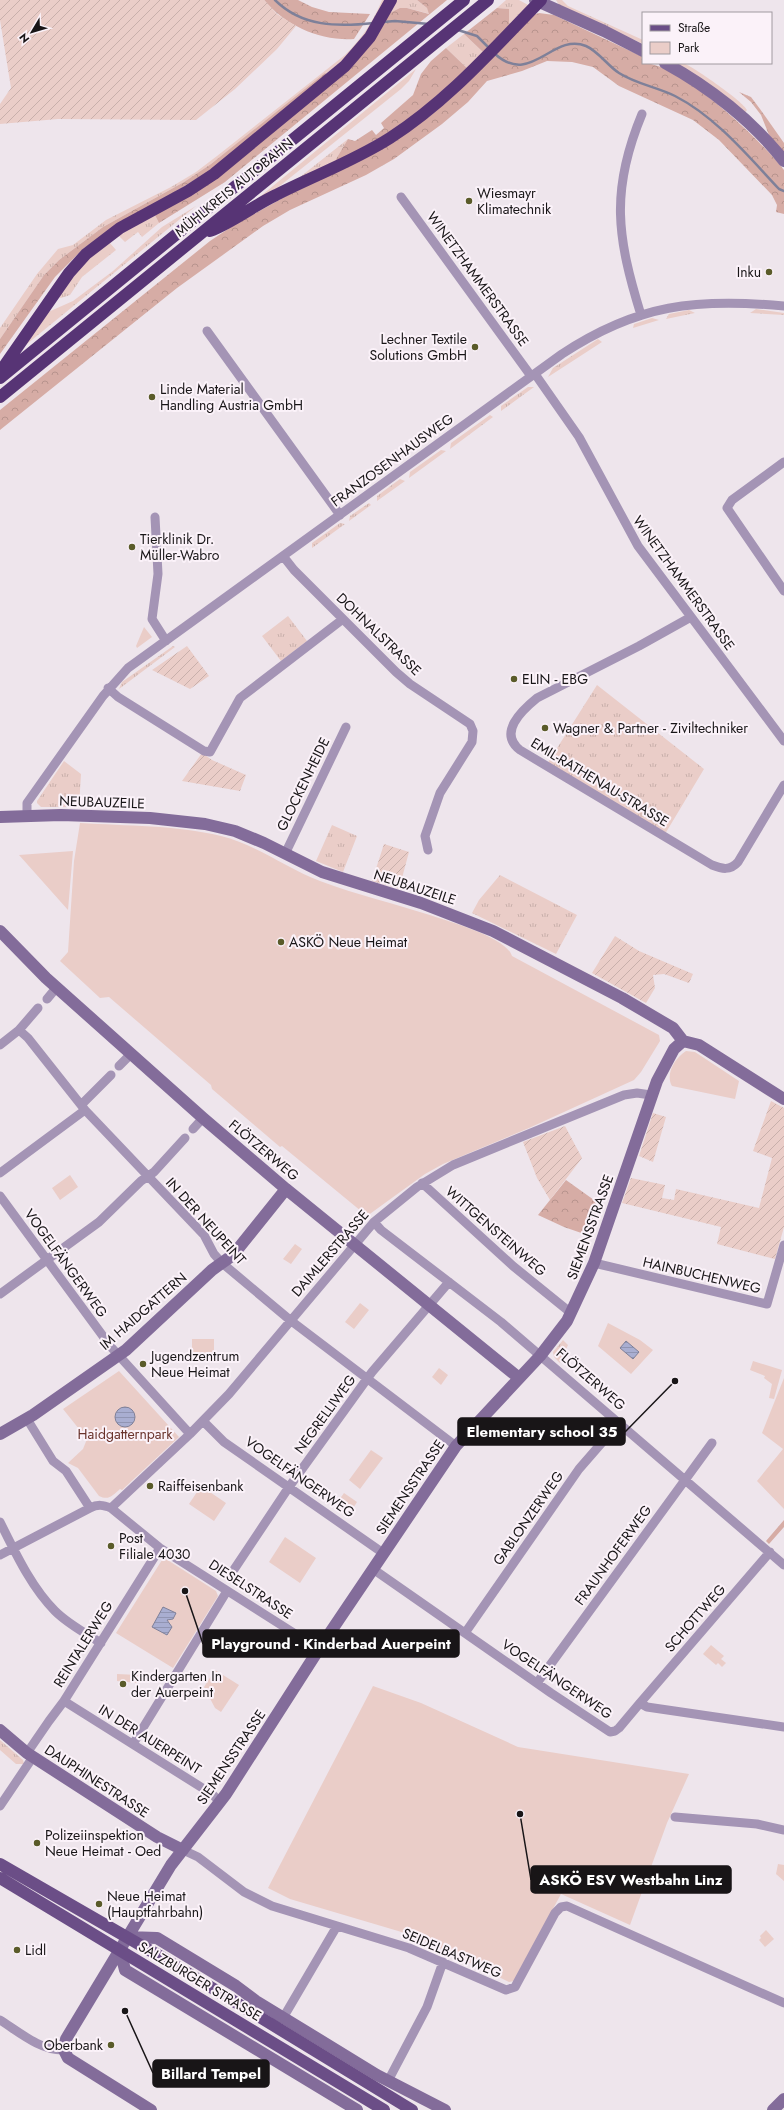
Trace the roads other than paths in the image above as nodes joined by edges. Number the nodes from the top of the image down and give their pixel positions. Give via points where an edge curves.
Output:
1 (464, 0) edge
2 (488, 0) edge
3 (539, 1) edge
4 (388, 4) edge
5 (642, 50) edge
6 (667, 64) edge
7 (642, 114) dead end
8 (784, 161) edge
9 (402, 197) dead end
10 (197, 237) junction
11 (784, 306) edge
12 (641, 315) junction
13 (207, 331) dead end
14 (0, 372) edge
15 (533, 375) junction
16 (0, 378) edge
17 (0, 398) edge
18 (784, 462) edge
19 (340, 515) junction
20 (155, 517) dead end
21 (283, 556) junction
22 (784, 591) edge
23 (690, 617) junction
24 (342, 619) junction
25 (166, 641) junction
26 (108, 688) junction
27 (346, 726) dead end
28 (784, 741) edge
29 (784, 785) edge
30 (27, 816) junction
31 (0, 817) edge
32 (428, 850) dead end
33 (285, 854) junction
34 (0, 931) edge
35 (57, 987) junction
36 (47, 999) dead end
37 (38, 1008) dead end
38 (19, 1030) junction
39 (683, 1041) junction
40 (0, 1045) edge
41 (131, 1054) junction
42 (119, 1066) dead end
43 (111, 1075) dead end
44 (651, 1095) junction
45 (784, 1099) edge
46 (83, 1107) junction
47 (203, 1118) junction
48 (193, 1129) dead end
49 (185, 1138) dead end
50 (0, 1173) edge
51 (147, 1177) junction
52 (422, 1183) junction
53 (286, 1189) junction
54 (0, 1196) edge
55 (374, 1222) junction
56 (354, 1243) junction
57 (784, 1245) edge
58 (47, 1261) junction
59 (222, 1263) junction
60 (594, 1263) junction
61 (449, 1282) junction
62 (0, 1294) edge
63 (430, 1306) junction
64 (571, 1313) junction
65 (290, 1320) junction
66 (118, 1355) junction
67 (540, 1356) junction
68 (519, 1378) junction
69 (368, 1379) junction
70 (27, 1419) junction
71 (203, 1422) junction
72 (619, 1423) junction
73 (0, 1434) edge
74 (190, 1434) junction
75 (712, 1443) dead end
76 (456, 1446) junction
77 (685, 1479) junction
78 (290, 1487) junction
79 (90, 1508) junction
80 (111, 1508) junction
81 (0, 1522) edge
82 (14, 1548) junction
83 (160, 1548) junction
84 (770, 1552) junction
85 (384, 1553) junction
86 (0, 1555) edge
87 (784, 1565) edge
88 (373, 1568) junction
89 (233, 1571) tunnel mouth
90 (226, 1586) junction
91 (465, 1633) junction
92 (101, 1643) junction
93 (319, 1649) junction
94 (537, 1683) junction
95 (64, 1701) junction
96 (640, 1703) junction
97 (784, 1727) edge
98 (0, 1730) edge
99 (132, 1744) junction
100 (30, 1755) junction
101 (220, 1802) junction
102 (0, 1806) edge
103 (675, 1817) dead end
104 (784, 1830) edge
105 (182, 1850) junction
106 (0, 1864) edge
107 (0, 1878) edge
108 (337, 1926) junction
109 (127, 1937) junction
110 (120, 1950) junction
111 (443, 1962) junction
112 (784, 2003) edge
113 (283, 2018) junction
114 (0, 2020) edge
115 (268, 2024) junction
116 (64, 2050) junction
117 (388, 2081) junction
118 (784, 2099) edge
119 (151, 2110) edge
120 (357, 2110) edge
121 (384, 2110) edge
122 (412, 2110) edge
123 (445, 2110) edge
124 (774, 2110) edge

1 - 16 highway, MÜHLKREIS AUTOBAHN
2 - 10 highway, MÜHLKREIS AUTOBAHN
3 - 5 street
3 - 10 highway via 487,57 433,108 388,139 274,195 227,224
4 - 14 highway via 370,37 345,66 214,174 120,228 86,254 69,273
6 - 8 street via 695,81 738,114
7 - 12 street via 632,139 624,171 620,212 622,247
9 - 15 street, WINETZHAMMERSTRASSE
10 - 17 highway, MÜHLKREIS AUTOBAHN
11 - 12 street, FRANZOSENHAUSWEG via 740,302 698,303
12 - 15 street, FRANZOSENHAUSWEG via 612,325 583,340
13 - 19 street
15 - 19 street, FRANZOSENHAUSWEG
15 - 23 street, WINETZHAMMERSTRASSE via 579,437 638,546
18 - 22 street via 732,500 727,508
19 - 21 street, FRANZOSENHAUSWEG
20 - 25 street via 158,574 152,619
21 - 24 street, DOHNALSTRASSE
21 - 25 street, FRANZOSENHAUSWEG
23 - 28 street, WINETZHAMMERSTRASSE
23 - 29 street, EMIL-RATHENAU-STRASSE via 646,643 537,698 521,713 512,727 510,738 520,750 712,865 724,869 738,862
24 - 26 street via 240,698 210,752 204,751 118,697
24 - 32 street, DOHNALSTRASSE via 410,684 460,716 470,724 473,731 472,742 447,781 436,804 425,836
25 - 26 street, FRANZOSENHAUSWEG via 128,668
26 - 30 street, FRANZOSENHAUSWEG via 27,803
27 - 33 street, GLOCKENHEIDE
30 - 31 street, NEUBAUZEILE
30 - 33 street, NEUBAUZEILE via 80,815 205,824 246,835
33 - 39 street, NEUBAUZEILE via 322,872 421,904 493,931 622,998 672,1028
34 - 35 street, FLÖTZERWEG
35 - 36 street
35 - 41 street, FLÖTZERWEG
37 - 38 street
38 - 40 street
38 - 46 street, IN DER NEUPEINT
39 - 44 street, SIEMENSSTRASSE via 673,1051
39 - 45 street, NEUBAUZEILE via 699,1045
41 - 42 street
41 - 47 street, FLÖTZERWEG
43 - 46 street
44 - 52 street, DAIMLERSTRASSE via 624,1095 453,1165
44 - 60 street, SIEMENSSTRASSE
46 - 50 street
46 - 51 street, IN DER NEUPEINT
47 - 48 street
47 - 53 street, FLÖTZERWEG
49 - 51 street
51 - 58 street via 107,1216
51 - 59 street, IN DER NEUPEINT via 204,1235
52 - 55 street, DAIMLERSTRASSE
52 - 64 street, WITTGENSTEINWEG via 513,1266
53 - 56 street, FLÖTZERWEG
53 - 59 street, IM HAIDGATTERN via 233,1255
54 - 58 street, VOGELFÄNGERWEG
55 - 56 street, DAIMLERSTRASSE
55 - 61 street, FLÖTZERWEG
56 - 63 street, FLÖTZERWEG
56 - 65 street, DAIMLERSTRASSE
57 - 60 street, HAINBUCHENWEG via 767,1304
58 - 62 street
58 - 66 street, VOGELFÄNGERWEG
59 - 65 street, IN DER NEUPEINT
59 - 66 street, IM HAIDGATTERN
60 - 64 street, SIEMENSSTRASSE
61 - 63 street, NEGRELLIWEG
61 - 67 street, FLÖTZERWEG
63 - 68 street, FLÖTZERWEG
63 - 69 street, NEGRELLIWEG
64 - 67 street, SIEMENSSTRASSE via 562,1329
65 - 69 street, IN DER NEUPEINT
65 - 71 street, DAIMLERSTRASSE
66 - 70 street, IM HAIDGATTERN
66 - 74 street, VOGELFÄNGERWEG
67 - 68 street, SIEMENSSTRASSE
67 - 72 street, FLÖTZERWEG
68 - 76 street, SIEMENSSTRASSE
69 - 76 street, IN DER NEUPEINT
69 - 78 street, NEGRELLIWEG
70 - 73 street, IM HAIDGATTERN
70 - 79 street via 54,1461 66,1471
71 - 74 street, DAIMLERSTRASSE
71 - 78 street, VOGELFÄNGERWEG via 224,1442
72 - 77 street, FLÖTZERWEG
72 - 91 street, GABLONZERWEG via 579,1469
74 - 80 street, DAIMLERSTRASSE
75 - 77 street, FRAUNHOFERWEG
76 - 85 street, SIEMENSSTRASSE
77 - 84 street, FLÖTZERWEG
77 - 94 street, FRAUNHOFERWEG
78 - 85 street, VOGELFÄNGERWEG
78 - 89 street, NEGRELLIWEG
79 - 80 street via 96,1505
79 - 82 street
80 - 83 street, DIESELSTRASSE
81 - 82 street
82 - 86 street
82 - 92 street via 55,1611
83 - 90 street, DIESELSTRASSE
83 - 92 street, REINTALERWEG
84 - 87 street, FLÖTZERWEG
84 - 96 street, SCHOTTWEG
85 - 88 street, SIEMENSSTRASSE
88 - 91 street, VOGELFÄNGERWEG
88 - 93 street, SIEMENSSTRASSE
90 - 93 street, DIESELSTRASSE
90 - 99 street
91 - 94 street, VOGELFÄNGERWEG
92 - 95 street, REINTALERWEG
93 - 101 street, SIEMENSSTRASSE
94 - 96 street, VOGELFÄNGERWEG via 610,1732 619,1728
95 - 99 street, IN DER AUERPEINT
95 - 100 street, REINTALERWEG via 48,1721
96 - 97 street via 647,1707
98 - 100 street, DAUPHINESTRASSE
99 - 101 street, IN DER AUERPEINT via 212,1794
100 - 102 street
100 - 105 street, DAUPHINESTRASSE via 157,1837
101 - 105 street, SIEMENSSTRASSE
103 - 104 street via 756,1824
105 - 108 street, SEIDELBASTWEG via 198,1857 258,1900
105 - 109 street, SIEMENSSTRASSE
106 - 109 main road, SALZBURGER STRASSE
107 - 110 main road, SALZBURGER STRASSE
108 - 111 street, SEIDELBASTWEG via 386,1940
108 - 113 street
109 - 110 street, SIEMENSSTRASSE
109 - 113 street, SALZBURGER STRASSE via 157,1938
109 - 115 main road, SALZBURGER STRASSE
110 - 116 street, SIEMENSSTRASSE via 66,2039
110 - 120 street via 125,1970
110 - 121 main road, SALZBURGER STRASSE
111 - 112 street, SEIDELBASTWEG via 501,1989 511,1990 519,1982 555,1913 566,1906
111 - 117 street via 427,2007
113 - 115 street
113 - 117 street, SALZBURGER STRASSE
114 - 116 street via 43,2046 53,2050
115 - 122 main road, SALZBURGER STRASSE
116 - 119 street via 68,2058 75,2063
117 - 123 street, SALZBURGER STRASSE
118 - 124 street

